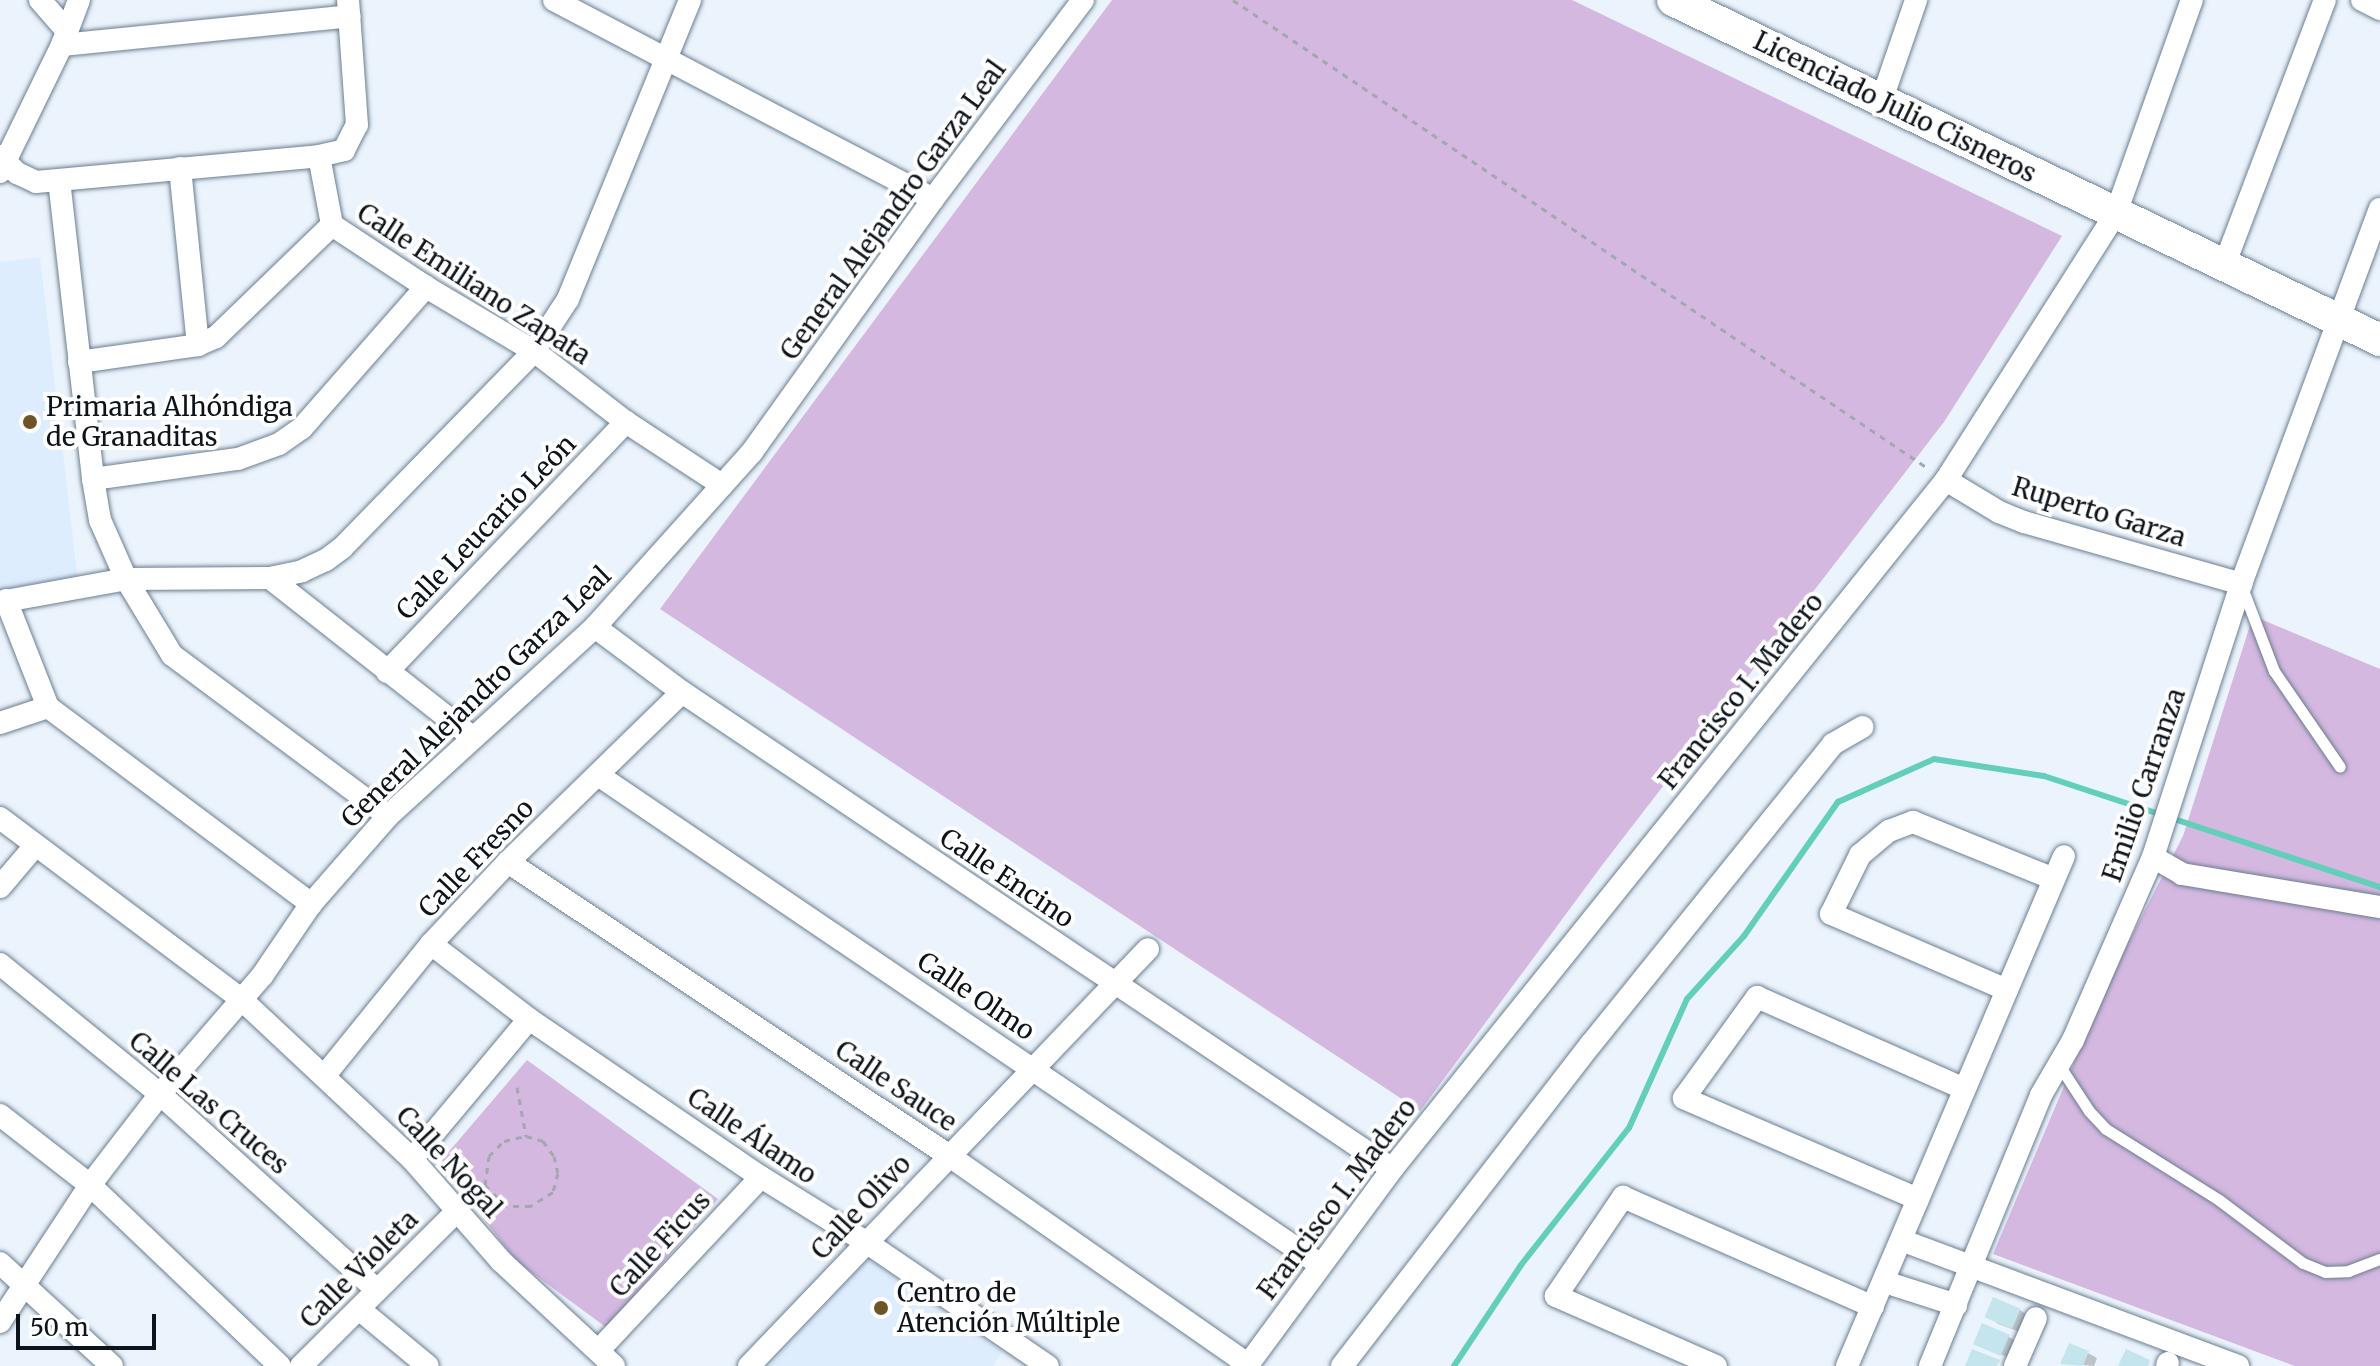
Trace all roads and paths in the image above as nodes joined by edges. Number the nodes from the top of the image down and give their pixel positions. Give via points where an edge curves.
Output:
1 (40, 0) edge
2 (79, 0) edge
3 (554, 0) edge
4 (690, 0) edge
5 (1083, 0) edge
6 (1233, 0) edge
7 (1673, 0) edge
8 (1916, 0) edge
9 (2192, 0) edge
10 (2325, 0) edge
11 (2362, 0) edge
12 (349, 8) edge
13 (2380, 9) edge
14 (65, 38) junction
15 (666, 59) junction
16 (1882, 99) junction
17 (319, 156) junction
18 (2, 164) edge
19 (180, 168) junction
20 (59, 180) junction
21 (933, 199) junction
22 (2380, 209) edge
23 (2116, 213) junction
24 (332, 225) junction
25 (2225, 263) junction
26 (426, 287) junction
27 (2337, 322) junction
28 (2380, 340) edge
29 (198, 345) junction
30 (534, 351) junction
31 (79, 362) junction
32 (626, 422) junction
33 (93, 479) junction
34 (1946, 480) junction
35 (722, 485) junction
36 (270, 578) junction
37 (126, 579) junction
38 (2241, 584) junction
39 (3, 601) edge
40 (595, 627) junction
41 (387, 672) junction
42 (682, 692) junction
43 (48, 707) junction
44 (0, 723) edge
45 (1862, 727) dead end
46 (472, 737) junction
47 (2340, 767) dead end
48 (598, 775) junction
49 (388, 816) junction
50 (0, 818) edge
51 (34, 847) junction
52 (2064, 856) dead end
53 (2153, 857) junction
54 (508, 862) junction
55 (2054, 879) junction
56 (0, 887) edge
57 (311, 904) junction
58 (2380, 907) edge
59 (431, 944) junction
60 (1148, 949) dead end
61 (0, 964) edge
62 (1116, 984) junction
63 (2007, 990) junction
64 (241, 999) junction
65 (529, 1019) junction
66 (2059, 1064) junction
67 (1032, 1068) junction
68 (325, 1075) junction
69 (517, 1087) dead end
70 (1965, 1089) junction
71 (160, 1094) junction
72 (0, 1115) edge
73 (526, 1136) junction
74 (948, 1155) junction
75 (412, 1159) junction
76 (1392, 1169) junction
77 (761, 1177) junction
78 (90, 1185) junction
79 (1918, 1199) junction
80 (457, 1211) junction
81 (1901, 1240) junction
82 (866, 1242) junction
83 (2380, 1259) edge
84 (0, 1263) edge
85 (1321, 1265) junction
86 (1973, 1265) junction
87 (1885, 1282) junction
88 (26, 1284) junction
89 (377, 1290) junction
90 (1956, 1305) junction
91 (1873, 1307) junction
92 (359, 1309) junction
93 (2036, 1318) dead end
94 (0, 1322) edge
95 (607, 1358) edge
96 (1248, 1365) edge
97 (112, 1366) edge
98 (280, 1366) edge
99 (301, 1366) edge
100 (428, 1366) edge
101 (749, 1366) edge
102 (1048, 1366) edge
103 (1342, 1366) edge
104 (1716, 1366) edge
105 (1847, 1366) edge
106 (1930, 1366) edge
107 (2015, 1366) edge
108 (2238, 1366) edge

1 - 14 street
2 - 14 street
3 - 15 street
4 - 15 street
5 - 21 street, General Alejandro Garza Leal
6 - 34 path
7 - 16 street, Licenciado Julio Cisneros
8 - 16 street
9 - 23 street, Francisco I. Madero
10 - 25 street
11 - 13 street
12 - 14 street
12 - 17 street via 357,125 344,150
14 - 18 street
15 - 21 street
15 - 30 street via 568,299
16 - 23 street, Licenciado Julio Cisneros
17 - 19 street
17 - 24 street, Calle Emiliano Zapata
18 - 20 street via 36,182
19 - 20 street
19 - 29 street
20 - 31 street
21 - 35 street, General Alejandro Garza Leal via 752,452
22 - 27 street, Emilio Carranza
23 - 25 street, Licenciado Julio Cisneros
23 - 34 street, Francisco I. Madero
24 - 26 street, Calle Emiliano Zapata
24 - 29 street via 231,327
25 - 27 street, Licenciado Julio Cisneros
26 - 30 street, Calle Emiliano Zapata
26 - 33 street via 302,428 279,444 238,459
27 - 28 street, Licenciado Julio Cisneros
27 - 38 street, Emilio Carranza
29 - 31 street
30 - 32 street, Calle Emiliano Zapata
30 - 36 street via 343,547 302,571
31 - 33 street
32 - 35 street, Calle Emiliano Zapata
32 - 41 street, Calle Leucario León
33 - 37 street via 100,520
34 - 38 street, Ruperto Garza via 2024,522
34 - 76 street, Francisco I. Madero
35 - 40 street, General Alejandro Garza Leal
36 - 37 street
36 - 41 street
37 - 39 street
37 - 49 street via 172,655
38 - 47 lane via 2274,671
38 - 53 street, Emilio Carranza
39 - 43 street
40 - 42 street, Calle Encino
40 - 46 street, General Alejandro Garza Leal
41 - 46 street
42 - 48 street, Calle Fresno
42 - 62 street, Calle Encino
43 - 44 street
43 - 57 street
45 - 103 street via 1833,744 1591,1044
46 - 49 street, General Alejandro Garza Leal
48 - 54 street, Calle Fresno
48 - 67 street, Calle Olmo
49 - 57 street, General Alejandro Garza Leal
50 - 51 street, Calle Nogal
51 - 56 street
51 - 64 street, Calle Nogal
52 - 55 street
53 - 58 street via 2182,874
53 - 66 street, Emilio Carranza
54 - 59 street, Calle Fresno
54 - 74 street, Calle Sauce
55 - 63 street
55 - 63 street via 1913,822 1889,831 1860,855 1831,914
57 - 64 street, General Alejandro Garza Leal
59 - 65 street, Calle Álamo
59 - 68 street, Calle Fresno
60 - 62 street, Calle Olivo
61 - 71 street, Calle Las Cruces
62 - 67 street, Calle Olivo
62 - 76 street, Calle Encino
63 - 70 street
64 - 68 street, Calle Nogal
64 - 71 street, General Alejandro Garza Leal
65 - 75 street
65 - 77 street, Calle Álamo
66 - 83 lane via 2106,1129 2219,1200 2303,1263 2336,1272
66 - 86 street, Emilio Carranza via 2041,1095
67 - 74 street, Calle Olivo
67 - 85 street, Calle Olmo
68 - 75 street, Calle Nogal
69 - 73 path
70 - 79 street
70 - 79 street via 1757,997 1684,1098
71 - 78 street, General Alejandro Garza Leal
71 - 89 street, Calle Las Cruces
72 - 78 street
73 - 73 path via 504,1141 489,1156 485,1185 506,1206 531,1206 553,1192 558,1173 554,1156 543,1141
74 - 82 street, Calle Olivo
74 - 96 street, Calle Sauce
75 - 80 street, Calle Nogal
76 - 85 street, Francisco I. Madero
77 - 82 street, Calle Álamo
77 - 95 street, Calle Ficus
78 - 88 street, General Alejandro Garza Leal
78 - 98 street
79 - 81 street
80 - 89 street, Calle Violeta
80 - 95 street, Calle Nogal via 542,1302
81 - 86 street
81 - 87 street
82 - 101 street, Calle Olivo
82 - 102 street, Calle Álamo
84 - 88 street
85 - 96 street, Francisco I. Madero
86 - 90 street, Emilio Carranza
86 - 108 street
87 - 90 street
87 - 91 street
88 - 94 street, General Alejandro Garza Leal
88 - 97 street
89 - 92 street, Calle Violeta
90 - 106 street, Emilio Carranza
91 - 104 street via 1623,1197 1556,1296
91 - 105 street
92 - 99 street, Calle Violeta
92 - 100 street
93 - 107 street

